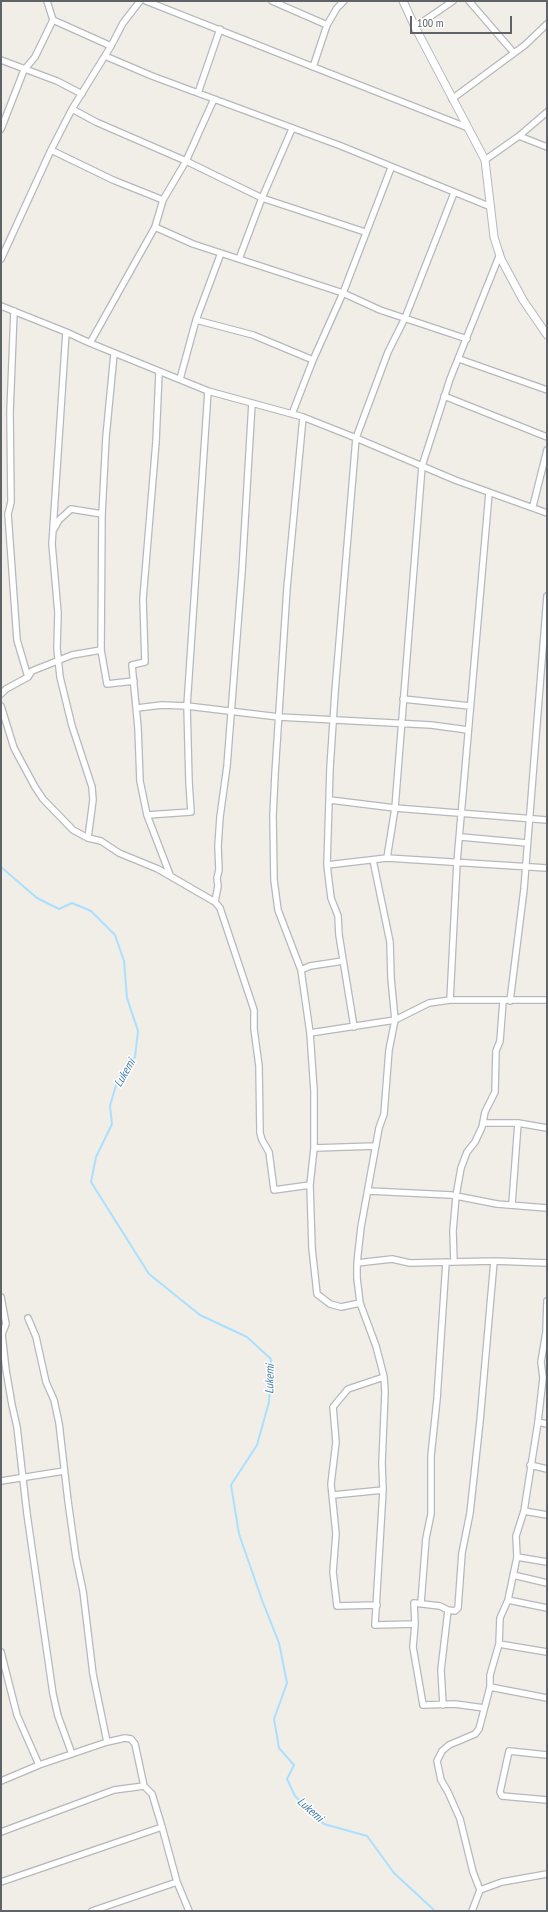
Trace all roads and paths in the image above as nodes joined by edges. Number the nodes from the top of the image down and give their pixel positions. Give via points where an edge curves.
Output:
1 (47, 1) edge
2 (140, 1) edge
3 (146, 1) edge
4 (272, 1) edge
5 (344, 1) edge
6 (403, 1) edge
7 (453, 1) edge
8 (469, 1) edge
9 (54, 20) junction
10 (547, 24) edge
11 (327, 26) junction
12 (415, 27) junction
13 (220, 30) junction
14 (111, 46) junction
15 (514, 53) junction
16 (105, 56) junction
17 (1, 60) edge
18 (313, 67) junction
19 (24, 70) junction
20 (198, 93) junction
21 (82, 94) junction
22 (214, 99) junction
23 (452, 99) junction
24 (72, 109) junction
25 (547, 112) edge
26 (3, 119) edge
27 (466, 127) junction
28 (1, 128) edge
29 (292, 129) junction
30 (519, 136) junction
31 (547, 147) edge
32 (50, 150) junction
33 (484, 160) junction
34 (186, 161) junction
35 (391, 168) junction
36 (454, 193) junction
37 (262, 198) junction
38 (163, 200) junction
39 (491, 207) junction
40 (155, 227) junction
41 (365, 232) junction
42 (221, 253) junction
43 (500, 254) junction
44 (1, 259) edge
45 (239, 259) junction
46 (343, 293) junction
47 (1, 306) edge
48 (14, 311) junction
49 (405, 318) junction
50 (196, 320) junction
51 (66, 332) junction
52 (547, 335) edge
53 (467, 339) junction
54 (90, 344) junction
55 (114, 354) junction
56 (459, 359) junction
57 (313, 360) junction
58 (159, 372) junction
59 (180, 379) junction
60 (547, 390) edge
61 (208, 391) junction
62 (444, 396) junction
63 (252, 404) junction
64 (292, 414) junction
65 (303, 418) junction
66 (547, 437) edge
67 (356, 438) junction
68 (547, 450) edge
69 (422, 466) junction
70 (489, 493) junction
71 (533, 506) junction
72 (547, 512) edge
73 (102, 514) junction
74 (53, 530) junction
75 (547, 596) edge
76 (101, 650) junction
77 (58, 661) junction
78 (28, 677) junction
79 (134, 681) junction
80 (1, 694) edge
81 (403, 699) junction
82 (1, 706) edge
83 (187, 706) junction
84 (470, 706) junction
85 (137, 708) junction
86 (231, 710) junction
87 (279, 716) junction
88 (334, 720) junction
89 (401, 724) junction
90 (468, 730) junction
91 (330, 800) junction
92 (395, 808) junction
93 (462, 813) junction
94 (147, 815) junction
95 (529, 819) junction
96 (547, 820) edge
97 (461, 836) junction
98 (88, 838) junction
99 (527, 843) junction
100 (387, 858) junction
101 (373, 860) junction
102 (458, 862) junction
103 (327, 865) junction
104 (525, 866) junction
105 (547, 868) edge
106 (170, 875) junction
107 (215, 902) junction
108 (343, 961) junction
109 (301, 970) junction
110 (450, 1000) junction
111 (547, 1000) edge
112 (502, 1001) junction
113 (510, 1001) junction
114 (395, 1020) junction
115 (354, 1027) junction
116 (310, 1033) junction
117 (483, 1123) junction
118 (518, 1124) junction
119 (547, 1128) edge
120 (376, 1146) junction
121 (314, 1148) junction
122 (310, 1185) junction
123 (369, 1191) junction
124 (456, 1196) junction
125 (512, 1204) junction
126 (547, 1208) edge
127 (494, 1261) junction
128 (446, 1262) junction
129 (454, 1262) junction
130 (358, 1263) junction
131 (547, 1263) edge
132 (1, 1298) edge
133 (547, 1300) edge
134 (360, 1303) junction
135 (28, 1318) dead end
136 (547, 1332) edge
137 (1, 1334) edge
138 (384, 1377) junction
139 (545, 1378) edge
140 (538, 1422) junction
141 (547, 1424) edge
142 (530, 1466) junction
143 (547, 1469) edge
144 (64, 1471) junction
145 (22, 1477) junction
146 (1, 1481) edge
147 (383, 1490) junction
148 (333, 1495) junction
149 (524, 1511) junction
150 (547, 1515) edge
151 (517, 1557) junction
152 (547, 1562) edge
153 (513, 1575) junction
154 (547, 1583) edge
155 (508, 1600) junction
156 (421, 1603) junction
157 (377, 1605) junction
158 (547, 1608) edge
159 (448, 1610) junction
160 (415, 1624) junction
161 (499, 1644) junction
162 (1, 1652) edge
163 (547, 1652) edge
164 (490, 1687) junction
165 (547, 1698) edge
166 (443, 1705) junction
167 (484, 1708) junction
168 (107, 1742) junction
169 (72, 1754) junction
170 (547, 1755) edge
171 (39, 1765) junction
172 (1, 1781) edge
173 (144, 1786) junction
174 (547, 1800) edge
175 (162, 1827) junction
176 (1, 1832) edge
177 (547, 1874) edge
178 (1, 1882) edge
179 (177, 1882) junction
180 (480, 1890) junction
181 (92, 1911) edge
182 (189, 1911) edge
183 (472, 1911) edge

1 - 9 street
2 - 14 street via 123,23
3 - 13 street
4 - 11 street
5 - 11 street
6 - 12 street
7 - 12 street
8 - 15 street
9 - 14 street
9 - 19 street via 35,56
10 - 15 street
11 - 18 street
12 - 23 street
13 - 18 street
13 - 20 street
14 - 16 street
15 - 23 street
16 - 20 street
16 - 21 street
17 - 19 street
18 - 27 street
19 - 21 street via 57,81
19 - 26 street
20 - 22 street
21 - 24 street
22 - 29 street
22 - 34 street
23 - 27 street
24 - 32 street
24 - 34 street
25 - 30 street
26 - 28 street
27 - 33 street
29 - 35 street via 341,146
29 - 37 street
30 - 31 street
30 - 33 street
32 - 38 street
32 - 44 street
33 - 39 street
34 - 37 street
34 - 38 street
35 - 36 street
35 - 41 street
36 - 39 street
36 - 49 street
37 - 41 street
37 - 45 street
38 - 40 street
39 - 43 street via 494,237
40 - 42 street
40 - 54 street
41 - 46 street
42 - 45 street
42 - 50 street
43 - 52 street via 523,300
43 - 53 street
45 - 46 street
46 - 49 street
46 - 57 street
47 - 48 street
48 - 51 street
48 - 78 street via 10,412 11,502 8,514 17,640
49 - 53 street
49 - 67 street via 388,352
50 - 57 street via 253,336
50 - 59 street
51 - 54 street
51 - 74 street
53 - 56 street
54 - 55 street
55 - 58 street
55 - 73 street
56 - 60 street
56 - 62 street
57 - 64 street
58 - 59 street
58 - 79 street via 143,599 145,662 132,665
59 - 61 street
61 - 63 street
61 - 83 street
62 - 66 street
62 - 69 street
63 - 64 street
63 - 86 street
64 - 65 street
65 - 67 street
65 - 87 street via 289,566
67 - 69 street
67 - 88 street
68 - 71 street
69 - 70 street
69 - 81 street
70 - 71 street
70 - 84 street
71 - 72 street
73 - 74 street via 71,509
73 - 76 street
74 - 77 street
75 - 95 street
76 - 77 street via 72,654
76 - 79 street via 107,684
77 - 78 street via 32,671
77 - 98 street via 69,712 92,787 93,800
78 - 80 street
79 - 85 street
81 - 84 street
81 - 89 street
82 - 98 street via 14,748 35,787 73,830
83 - 85 street
83 - 86 street
83 - 94 street via 191,812
84 - 90 street
85 - 94 street via 140,781
86 - 87 street
86 - 107 street via 220,817 219,870
87 - 88 street
87 - 109 street via 273,816 274,880 278,910
88 - 89 street
88 - 91 street
89 - 90 street
89 - 92 street
90 - 93 street
91 - 92 street
91 - 103 street
92 - 93 street
92 - 100 street
93 - 95 street
93 - 97 street
94 - 106 street
95 - 96 street
95 - 99 street
97 - 99 street
97 - 102 street
98 - 106 street via 101,841 119,853
99 - 104 street
100 - 101 street
100 - 102 street
101 - 103 street
101 - 114 street via 390,942
102 - 104 street
102 - 110 street
103 - 108 street via 331,898 338,916
104 - 105 street
104 - 113 street
106 - 107 street
107 - 122 street via 220,908 254,1010 259,1066 260,1133 269,1152 274,1190
108 - 109 street via 310,966
108 - 115 street
109 - 116 street
110 - 112 street
110 - 114 street via 429,1003
111 - 113 street
112 - 113 street
112 - 117 street via 500,1041 496,1051 495,1092 485,1112
114 - 115 street
114 - 120 street via 389,1050 384,1114
115 - 116 street
116 - 121 street
117 - 118 street
117 - 124 street via 461,1168
118 - 119 street
118 - 125 street
120 - 121 street
120 - 123 street
121 - 122 street
122 - 134 street via 312,1248 317,1294 330,1304 341,1307
123 - 124 street
123 - 130 street via 361,1227
124 - 125 street via 497,1204
124 - 129 street
125 - 126 street
127 - 129 street
127 - 131 street
127 - 159 street via 479,1428 470,1513 462,1553 458,1608 455,1611
128 - 129 street
128 - 130 street via 410,1263 392,1259
128 - 156 street via 431,1456 431,1514 426,1538
130 - 134 street
132 - 137 street via 6,1324
133 - 136 street
134 - 138 street
135 - 144 street via 36,1337 46,1382 54,1400
136 - 139 street via 541,1362
137 - 145 street via 17,1427
138 - 147 street via 386,1392
138 - 148 street via 348,1389 333,1407 336,1442 331,1469
139 - 140 street
140 - 141 street
140 - 142 street
142 - 143 street
142 - 149 street
144 - 145 street
144 - 168 street via 93,1674
145 - 146 street
145 - 169 street via 53,1694
147 - 148 street
147 - 157 street
148 - 157 street via 336,1534 333,1572 338,1606
149 - 150 street
149 - 151 street via 516,1536
151 - 152 street
151 - 153 street
153 - 154 street
153 - 155 street
155 - 158 street
155 - 161 street via 500,1618
156 - 159 street
156 - 160 street via 414,1603
157 - 160 street via 375,1624
159 - 166 street via 441,1670
160 - 166 street via 413,1647 423,1705
161 - 163 street
161 - 164 street via 490,1675
162 - 171 street via 17,1715
164 - 165 street
164 - 167 street
166 - 167 street
167 - 180 street via 476,1734 449,1745 437,1761 441,1780 460,1819
168 - 169 street
168 - 173 street via 131,1739 135,1744
169 - 171 street
170 - 174 street via 509,1751 500,1792 502,1796
171 - 172 street
173 - 175 street via 152,1794
173 - 176 street via 114,1790
175 - 178 street
175 - 179 street
177 - 180 street via 502,1882
179 - 181 street
179 - 182 street
180 - 183 street

